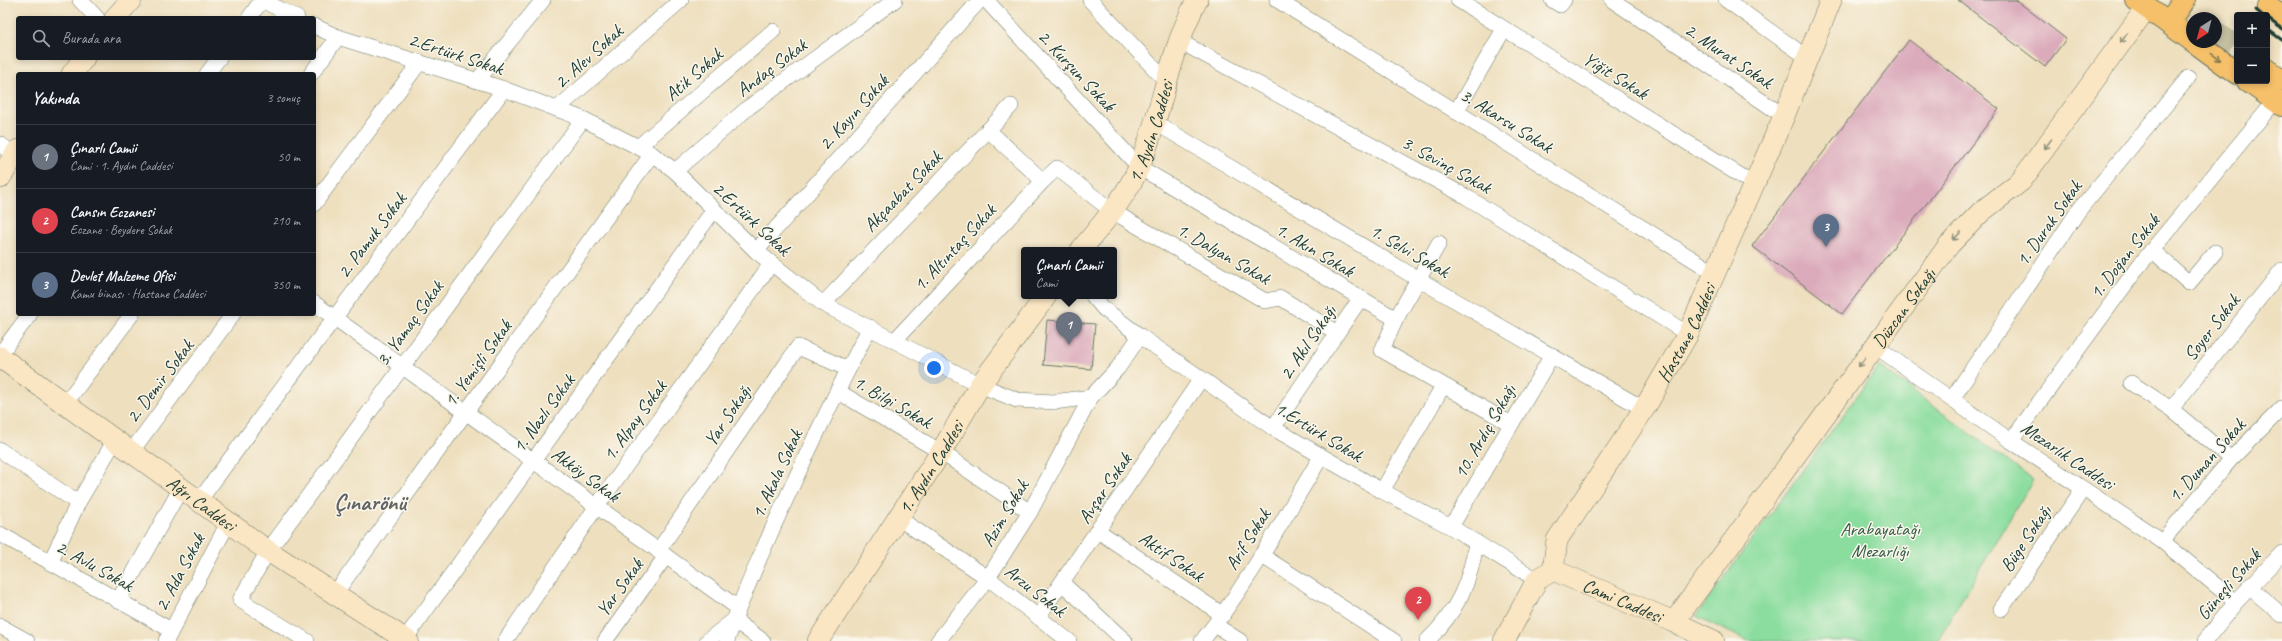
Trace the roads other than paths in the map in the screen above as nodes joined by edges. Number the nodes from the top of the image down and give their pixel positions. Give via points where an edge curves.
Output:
1 (80, 0) edge
2 (130, 0) edge
3 (262, 0) edge
4 (544, 0) edge
5 (681, 0) edge
6 (895, 0) edge
7 (980, 0) edge
8 (986, 0) edge
9 (1090, 0) edge
10 (1277, 0) edge
11 (1458, 0) edge
12 (1552, 0) edge
13 (1564, 0) edge
14 (1612, 0) edge
15 (1726, 0) edge
16 (1831, 0) edge
17 (2184, 0) edge
18 (1193, 2) edge
19 (2145, 2) edge
20 (95, 16) edge
21 (117, 16) edge
22 (250, 16) edge
23 (293, 16) edge
24 (2169, 23) junction
25 (316, 27) edge
26 (1504, 29) junction
27 (773, 31) dead end
28 (2186, 36) edge
29 (338, 37) junction
30 (1179, 41) junction
31 (2203, 48) edge
32 (1808, 58) junction
33 (82, 60) edge
34 (218, 60) edge
35 (420, 62) junction
36 (2234, 71) edge
37 (74, 72) edge
38 (208, 72) edge
39 (312, 72) edge
40 (2270, 72) edge
41 (2188, 78) dead end
42 (2282, 80) edge
43 (477, 81) junction
44 (1167, 82) junction
45 (2252, 84) edge
46 (504, 89) junction
47 (2279, 103) edge
48 (1011, 106) dead end
49 (557, 110) junction
50 (1456, 112) junction
51 (1784, 116) junction
52 (583, 120) junction
53 (1156, 123) junction
54 (988, 130) junction
55 (638, 147) junction
56 (11, 150) edge
57 (652, 154) junction
58 (1139, 167) junction
59 (675, 172) junction
60 (0, 178) edge
61 (1043, 181) junction
62 (1754, 184) junction
63 (316, 201) edge
64 (713, 211) junction
65 (1112, 211) junction
66 (1439, 243) dead end
67 (1083, 247) edge
68 (2152, 250) junction
69 (756, 251) junction
70 (2214, 252) dead end
71 (771, 264) junction
72 (2282, 270) edge
73 (1715, 273) junction
74 (1418, 279) junction
75 (1044, 299) edge
76 (1096, 299) edge
77 (1360, 300) junction
78 (316, 304) edge
79 (823, 304) junction
80 (29, 316) edge
81 (131, 316) edge
82 (231, 316) edge
83 (334, 318) junction
84 (1396, 319) junction
85 (870, 327) junction
86 (1337, 333) junction
87 (1688, 334) junction
88 (1140, 336) junction
89 (895, 340) junction
90 (1875, 346) junction
91 (1552, 355) junction
92 (0, 356) edge
93 (402, 366) junction
94 (848, 369) junction
95 (1200, 379) junction
96 (2131, 383) dead end
97 (980, 385) junction
98 (1443, 386) junction
99 (836, 391) junction
100 (1091, 397) junction
101 (1952, 399) junction
102 (65, 404) junction
103 (2282, 408) edge
104 (1644, 409) junction
105 (2171, 409) junction
106 (466, 412) junction
107 (1511, 424) junction
108 (1273, 428) junction
109 (2011, 441) junction
110 (123, 446) junction
111 (0, 450) edge
112 (941, 452) junction
113 (1321, 457) junction
114 (2232, 459) junction
115 (533, 461) junction
116 (180, 488) junction
117 (2083, 489) junction
118 (1382, 491) junction
119 (199, 501) junction
120 (78, 503) junction
121 (596, 506) junction
122 (1030, 512) junction
123 (898, 518) junction
124 (228, 523) junction
125 (1451, 527) junction
126 (1098, 531) junction
127 (0, 534) edge
128 (2162, 541) junction
129 (1476, 542) junction
130 (268, 551) junction
131 (2282, 553) edge
132 (662, 554) junction
133 (1262, 555) junction
134 (50, 563) junction
135 (1545, 575) junction
136 (988, 578) junction
137 (1062, 583) junction
138 (2249, 587) junction
139 (334, 595) junction
140 (118, 601) junction
141 (2236, 602) junction
142 (2001, 609) dead end
143 (736, 614) junction
144 (2282, 615) edge
145 (1038, 617) junction
146 (1219, 620) junction
147 (1674, 622) junction
148 (0, 626) edge
149 (168, 636) edge
150 (407, 640) edge
151 (27, 641) edge
152 (307, 641) edge
153 (505, 641) edge
154 (605, 641) edge
155 (706, 641) edge
156 (727, 641) edge
157 (763, 641) edge
158 (818, 641) edge
159 (938, 641) edge
160 (1069, 641) edge
161 (1125, 641) edge
162 (1202, 641) edge
163 (1240, 641) edge
164 (1394, 641) edge
165 (1427, 641) edge
166 (1504, 641) edge
167 (1714, 641) edge
168 (2205, 641) edge

1 - 20 street
2 - 21 main road
3 - 22 street
3 - 23 street
4 - 43 street
5 - 49 street, 2. Alev Sokak
6 - 59 street, Andaç Sokak via 749,107
7 - 69 street, 2. Kayın Sokak
8 - 58 street, 2. Kurşun Sokak
9 - 44 street
10 - 50 street, 3. Akarsu Sokak
11 - 26 street, Yiğit Sokak
12 - 13 street via 1560,5
14 - 51 street, 2. Murat Sokak
15 - 32 street
16 - 32 main road, Hastane Caddesi
17 - 24 highway
18 - 30 main road, 1. Aydın Caddesi
19 - 24 highway
19 -> 90 main road, Düzcan Sokağı via 2021,181 1981,212 1949,245
24 - 28 highway
25 - 29 street, 2.Ertürk Sokak
26 - 50 street
26 - 62 street, Yiğit Sokak
27 - 55 street, Atik Sokak
29 - 35 street, 2.Ertürk Sokak
29 - 39 street
30 - 44 main road, 1. Aydın Caddesi
30 - 87 street, 3. Sevinç Sokak via 1465,196
31 -> 36 highway
32 - 51 main road, Hastane Caddesi
33 - 37 main road
34 - 38 street
35 - 43 street, 2.Ertürk Sokak
35 - 63 street
40 - 42 highway
41 - 101 street, 1. Durak Sokak via 2080,210
43 - 46 street, 2.Ertürk Sokak
44 - 53 main road, 1. Aydın Caddesi
45 - 47 highway
46 - 49 street, 2.Ertürk Sokak
46 - 83 street, 2. Pamuk Sokak
47 - 68 street, 1. Doğan Sokak
48 - 54 street, Akçaabat Sokak
49 - 52 street, 2.Ertürk Sokak
50 - 73 street, 3. Akarsu Sokak
51 - 62 main road, Hastane Caddesi
52 - 55 street, 2.Ertürk Sokak
52 - 93 street, 3. Yamaç Sokak
53 - 58 main road, 1. Aydın Caddesi
53 - 74 street, 1. Selvi Sokak
54 - 61 street
54 - 79 street, Akçaabat Sokak
55 - 57 street, 2.Ertürk Sokak
56 - 60 main road
57 - 59 street, 2.Ertürk Sokak
57 - 106 street, 1. Yemişli Sokak
58 - 65 main road, 1. Aydın Caddesi
58 - 77 street, 1. Akın Sokak
59 - 64 street, 2.Ertürk Sokak
61 - 65 street, 1. Altıntaş Sokak via 1057,168
61 - 89 street, 1. Altıntaş Sokak
62 - 73 main road, Hastane Caddesi
64 - 69 street, 2.Ertürk Sokak
64 - 115 street, 1. Nazlı Sokak
65 - 67 main road, 1. Aydın Caddesi
65 - 86 street, 1. Dalyan Sokak via 1265,302 1281,298
66 - 74 street
68 - 70 street via 2189,283
68 - 109 street, 1. Doğan Sokak
69 - 71 street, 2.Ertürk Sokak
71 - 79 street, 2.Ertürk Sokak
71 - 121 street, 1. Alpay Sokak
72 - 105 street, Soyer Sokak
73 - 87 main road, Hastane Caddesi
74 - 84 street
74 - 91 street, 1. Selvi Sokak
75 - 97 main road, 1. Aydın Caddesi
76 - 88 street, 1.Ertürk Sokak via 1104,309
77 - 84 street, 1. Akın Sokak
77 - 86 street, 2. Akıl Sokağı
78 - 83 street, Akköy Sokak
79 - 85 street, 2.Ertürk Sokak
80 - 92 street
81 - 102 street
82 - 110 street, 2. Demir Sokak
83 - 93 street, Akköy Sokak
83 - 119 street, 2. Pamuk Sokak
84 - 98 street via 1382,350
85 - 89 street, 2.Ertürk Sokak
85 - 94 street, 1. Akala Sokak
86 - 108 street, 2. Akıl Sokağı
87 - 104 main road, Hastane Caddesi
88 - 95 street, 1.Ertürk Sokak
88 - 100 street via 1118,368
89 - 97 street, 2.Ertürk Sokak
90 - 101 street, Mezarlık Caddesi
90 -> 147 main road, Düzcan Sokağı
91 - 104 street, 1. Selvi Sokak
91 - 107 street, 10. Ardıç Sokağı
92 - 102 main road, Ağrı Caddesi
93 - 106 street, Akköy Sokak
93 - 130 street, 3. Yamaç Sokak
94 - 99 street, 1. Akala Sokak
94 - 132 street, Yar Sokağı via 798,348
95 - 108 street, 1.Ertürk Sokak
95 - 126 street, Avşar Sokak
96 - 105 street
97 - 100 street, 2.Ertürk Sokak via 1017,400 1054,402
97 - 112 main road, 1. Aydın Caddesi
98 - 107 street
98 - 118 street
99 - 112 street, 1. Bilgi Sokak
99 - 143 street, 1. Akala Sokak
100 - 122 street, Azim Sokak
101 - 109 street, Mezarlık Caddesi
102 - 110 main road, Ağrı Caddesi
103 - 114 street, 1. Duman Sokak
104 - 135 main road, Hastane Caddesi via 1557,540
105 - 114 street
106 - 115 street, Akköy Sokak
106 - 139 street, 1. Yemişli Sokak
107 - 125 street, 10. Ardıç Sokağı
108 - 113 street, 1.Ertürk Sokak
109 - 117 street, Mezarlık Caddesi
110 - 116 main road, Ağrı Caddesi
110 - 120 street, 2. Demir Sokak
111 - 120 street
112 - 122 street, 1. Bilgi Sokak
112 - 123 main road, 1. Aydın Caddesi
113 - 118 street, 1.Ertürk Sokak
113 - 133 street, Arif Sokak
114 - 128 street, 1. Duman Sokak
115 - 121 street, Akköy Sokak
115 - 150 street, 1. Nazlı Sokak
116 - 119 main road, Ağrı Caddesi
116 - 140 street
117 - 128 street, Mezarlık Caddesi
117 - 142 street, Büge Sokağı
118 - 125 street, 1.Ertürk Sokak
119 - 124 main road, Ağrı Caddesi
120 - 134 street, 2. Demir Sokak
121 - 132 street, Akköy Sokak
121 - 153 street, 1. Alpay Sokak
122 - 136 street, Azim Sokak
123 - 136 street, Arzu Sokak
123 - 158 main road, 1. Aydın Caddesi
124 - 130 main road, Ağrı Caddesi
124 - 149 street, 2. Ada Sokak
125 - 129 street, 1.Ertürk Sokak
126 - 137 street, Avşar Sokak
126 - 146 street, Aktif Sokak
127 - 134 street, 2. Avlu Sokak
128 - 141 street, Mezarlık Caddesi
129 - 135 street, 1.Ertürk Sokak
129 - 165 street via 1473,565 1466,587 1442,627
130 - 139 main road, Ağrı Caddesi
130 - 152 street, 3. Yamaç Sokak via 240,600
131 - 138 street, Güneşli Sokak
132 - 143 street, Akköy Sokak
132 - 154 street, Yar Sokak
133 - 146 street, Arif Sokak
133 - 164 street
134 - 140 street, 2. Avlu Sokak
135 - 147 main road, Cami Caddesi
135 - 166 main road, Hastane Caddesi
136 - 145 street, Arzu Sokak
136 - 159 street, Azim Sokak
137 - 145 street, Avşar Sokak
137 - 161 street
138 - 141 street, Güneşli Sokak
138 - 144 street
139 - 150 main road, Ağrı Caddesi
140 - 149 street, 2. Avlu Sokak
141 - 168 street, Güneşli Sokak
143 - 155 street
143 - 156 street, 1. Akala Sokak
143 - 157 street, Akköy Sokak
145 - 160 street, Arzu Sokak
146 - 162 street, Arif Sokak
146 - 163 street, Aktif Sokak
147 - 167 main road, Cami Caddesi
148 - 151 street

